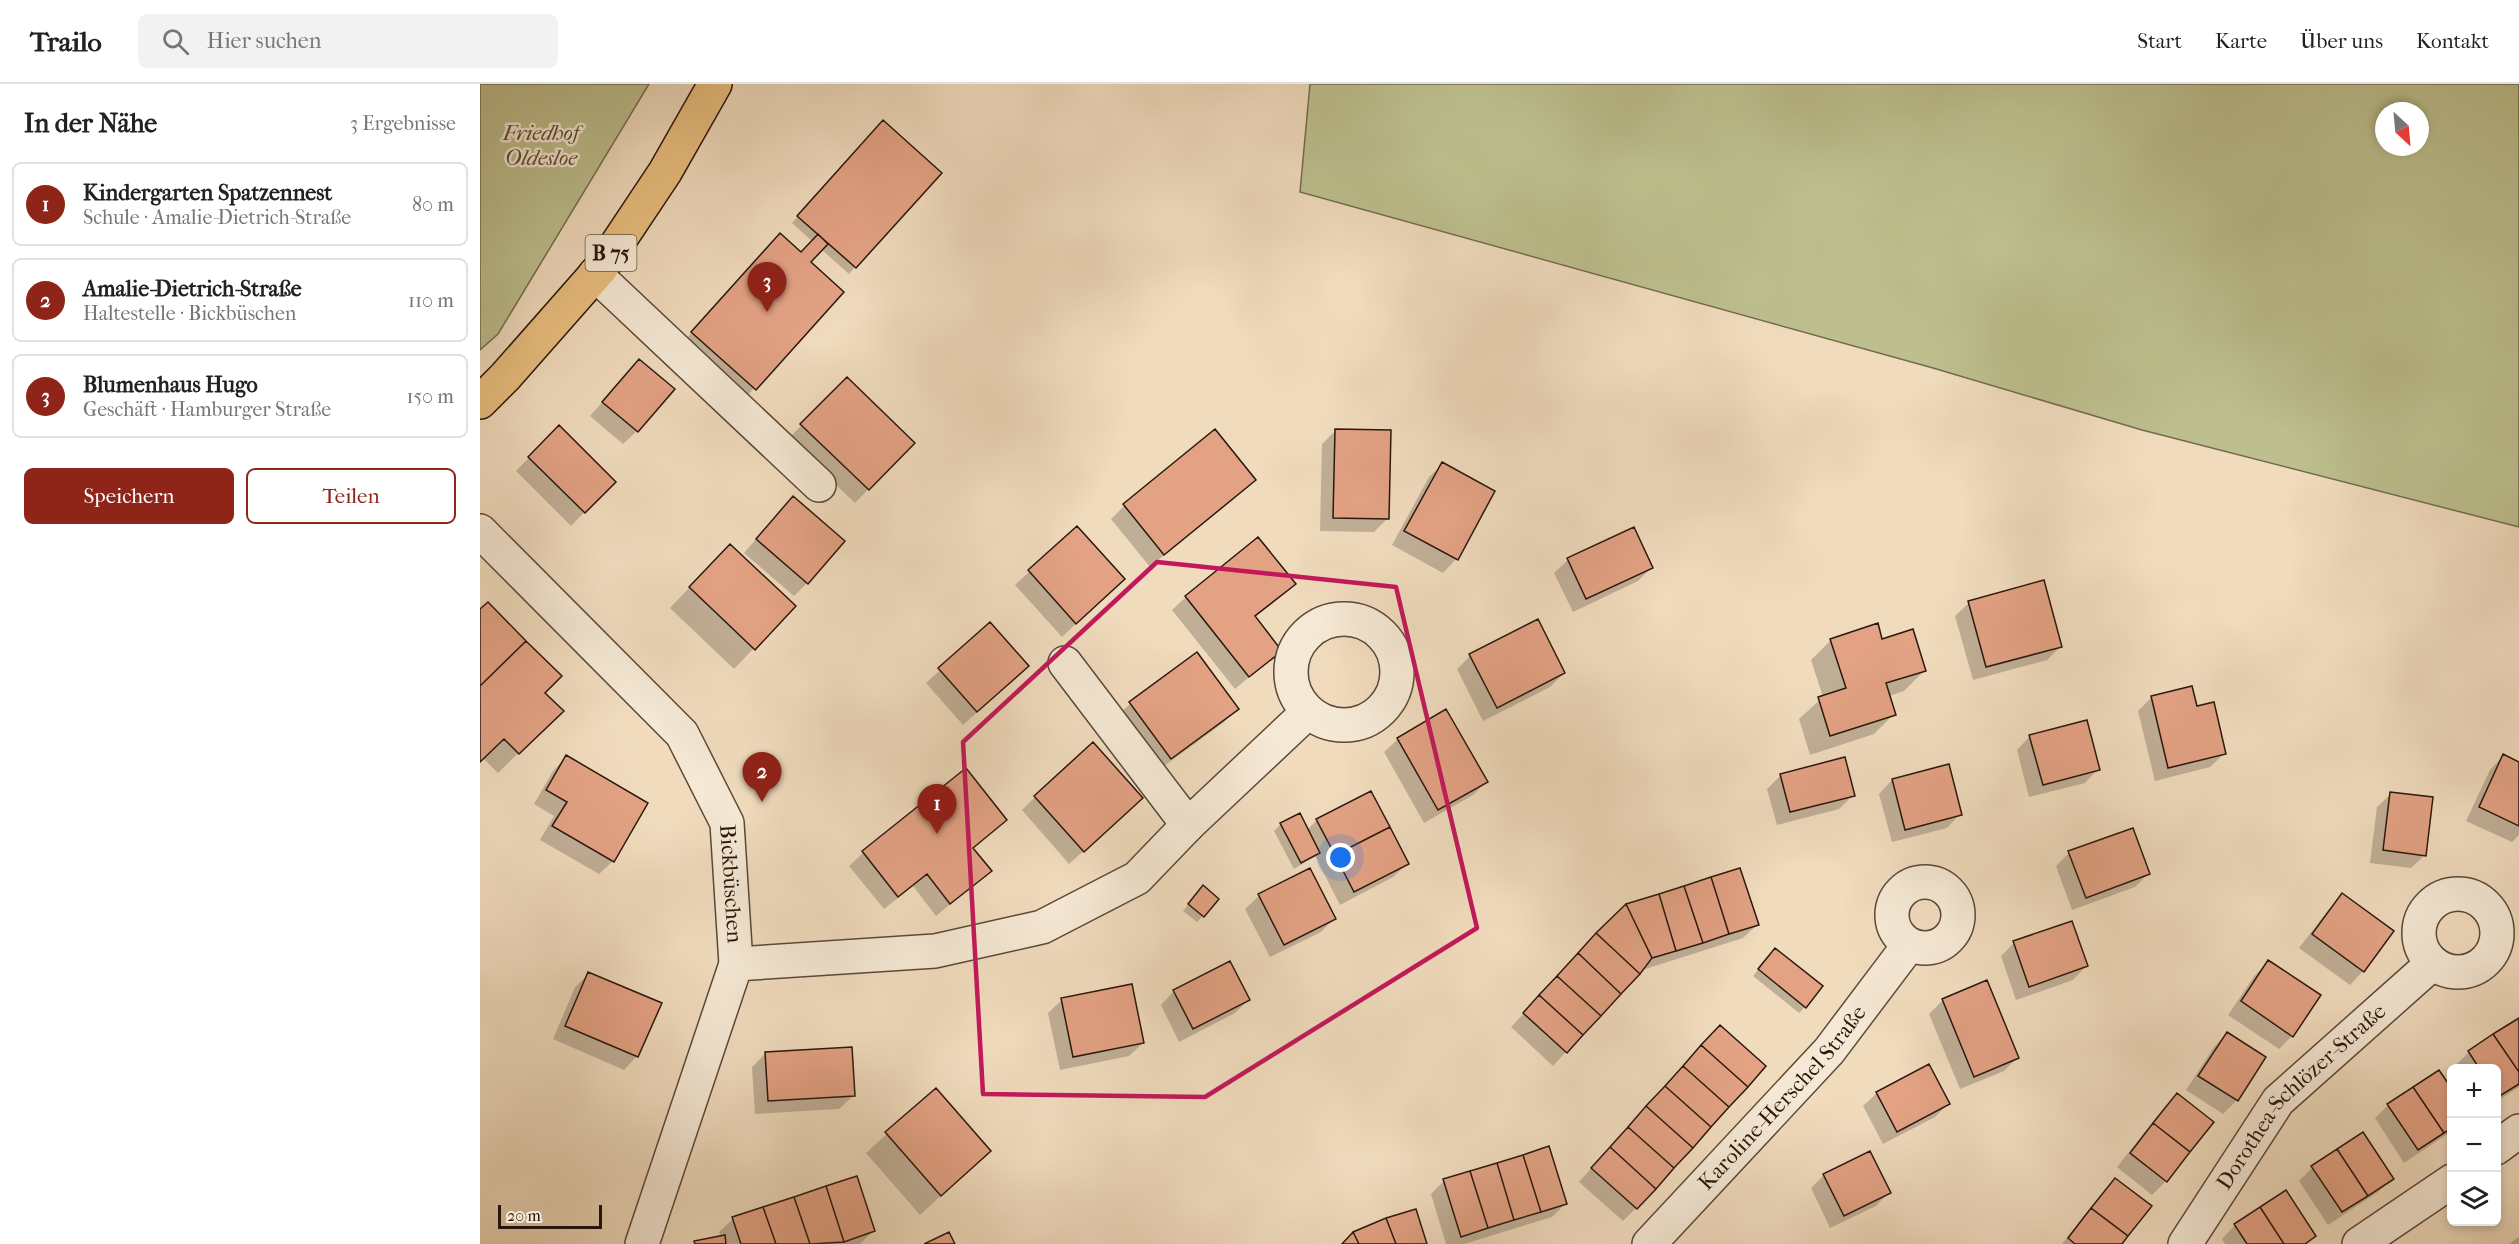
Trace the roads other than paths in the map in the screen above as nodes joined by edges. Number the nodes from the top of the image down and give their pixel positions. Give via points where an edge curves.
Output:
1 (715, 84) edge
2 (595, 274) junction
3 (480, 402) edge
4 (819, 485) dead end
5 (480, 531) edge
6 (1065, 663) dead end
7 (1308, 712) dead end
8 (1188, 825) junction
9 (2508, 936) edge
10 (1909, 945) dead end
11 (2433, 963) junction
12 (736, 964) junction
13 (2519, 1131) edge
14 (2501, 1144) edge
15 (2447, 1184) edge
16 (642, 1244) edge
17 (1649, 1244) edge
18 (2185, 1244) edge
19 (2359, 1244) edge

1 - 2 main road, B 75 via 665,172
2 - 3 main road, B 75
2 - 4 street
5 - 12 street, Bickbüschen via 682,734 727,823
6 - 8 street
7 - 8 street
8 - 12 street via 1137,878 1042,927 935,951
9 - 11 street via 2479,965 2456,972
9 - 11 street via 2482,903 2464,895 2444,897 2432,904 2419,927 2424,953
10 - 17 street, Karoline-Herschel Straße via 1829,1051
11 - 18 street, Dorothea-Schlözer-Straße via 2278,1101
12 - 16 street, Bickbüschen
13 - 14 street
15 - 19 street

